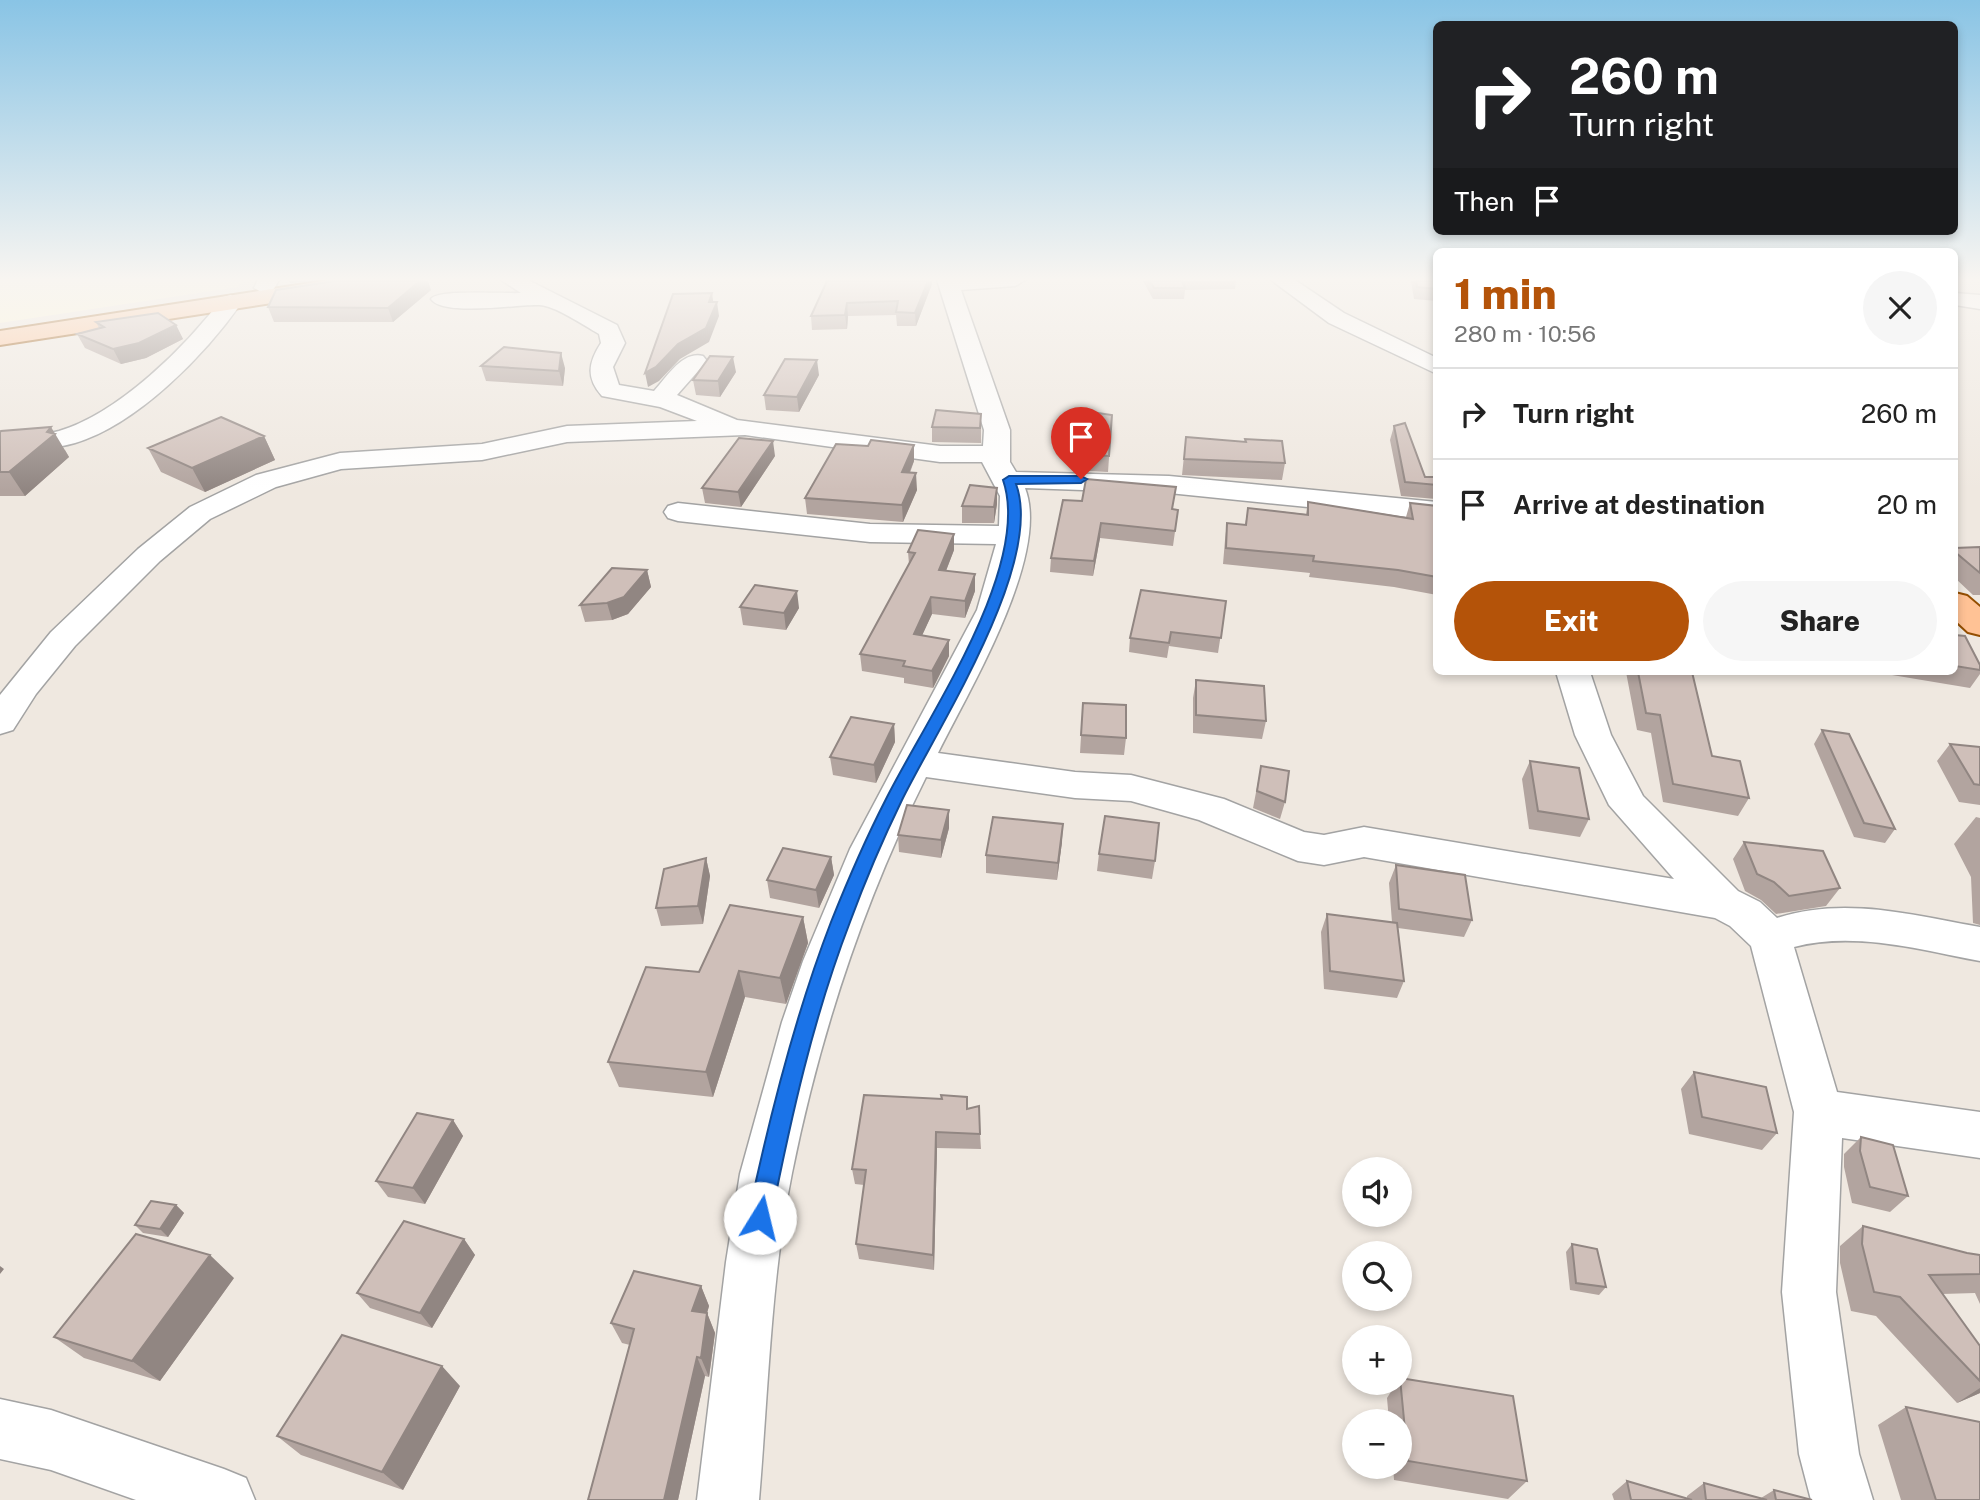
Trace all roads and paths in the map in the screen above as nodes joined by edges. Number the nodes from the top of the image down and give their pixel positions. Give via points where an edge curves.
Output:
1 (191, 350) edge
2 (608, 350) edge
3 (971, 350) edge
4 (1399, 350) edge
5 (695, 361) dead end
6 (1433, 365) edge
7 (660, 399) junction
8 (733, 426) junction
9 (0, 445) edge
10 (1001, 467) junction
11 (1433, 511) edge
12 (678, 512) dead end
13 (1013, 535) junction
14 (1958, 606) edge
15 (1980, 625) edge
16 (1574, 675) edge
17 (0, 722) edge
18 (914, 762) junction
19 (1723, 903) junction
20 (1770, 938) junction
21 (1980, 944) edge
22 (1818, 1112) junction
23 (1980, 1135) edge
24 (0, 1429) edge
25 (224, 1500) edge
26 (728, 1500) edge
27 (1842, 1500) edge

1 - 9 street via 171,369 75,434
2 - 7 street via 600,369 608,389
3 - 10 street via 998,430
4 - 6 street
5 - 7 street
7 - 8 street
8 - 10 street via 948,455
8 - 17 street via 584,432 482,452 340,461 290,472 242,490 183,526 116,585 43,662
10 - 11 street via 1081,479
10 - 13 street via 1014,496
12 - 13 street via 870,533
13 - 18 street via 993,610
14 - 15 main road
16 - 19 street via 1593,735 1628,805
18 - 19 street via 1075,785 1132,788 1210,809 1298,846 1325,850 1364,842
18 - 26 street via 843,915 785,1094 766,1174 753,1262
19 - 20 street via 1745,914
20 - 21 street via 1793,928 1861,925
20 - 22 street
22 - 23 street
22 - 27 street via 1809,1292 1829,1454
24 - 25 street via 51,1440

